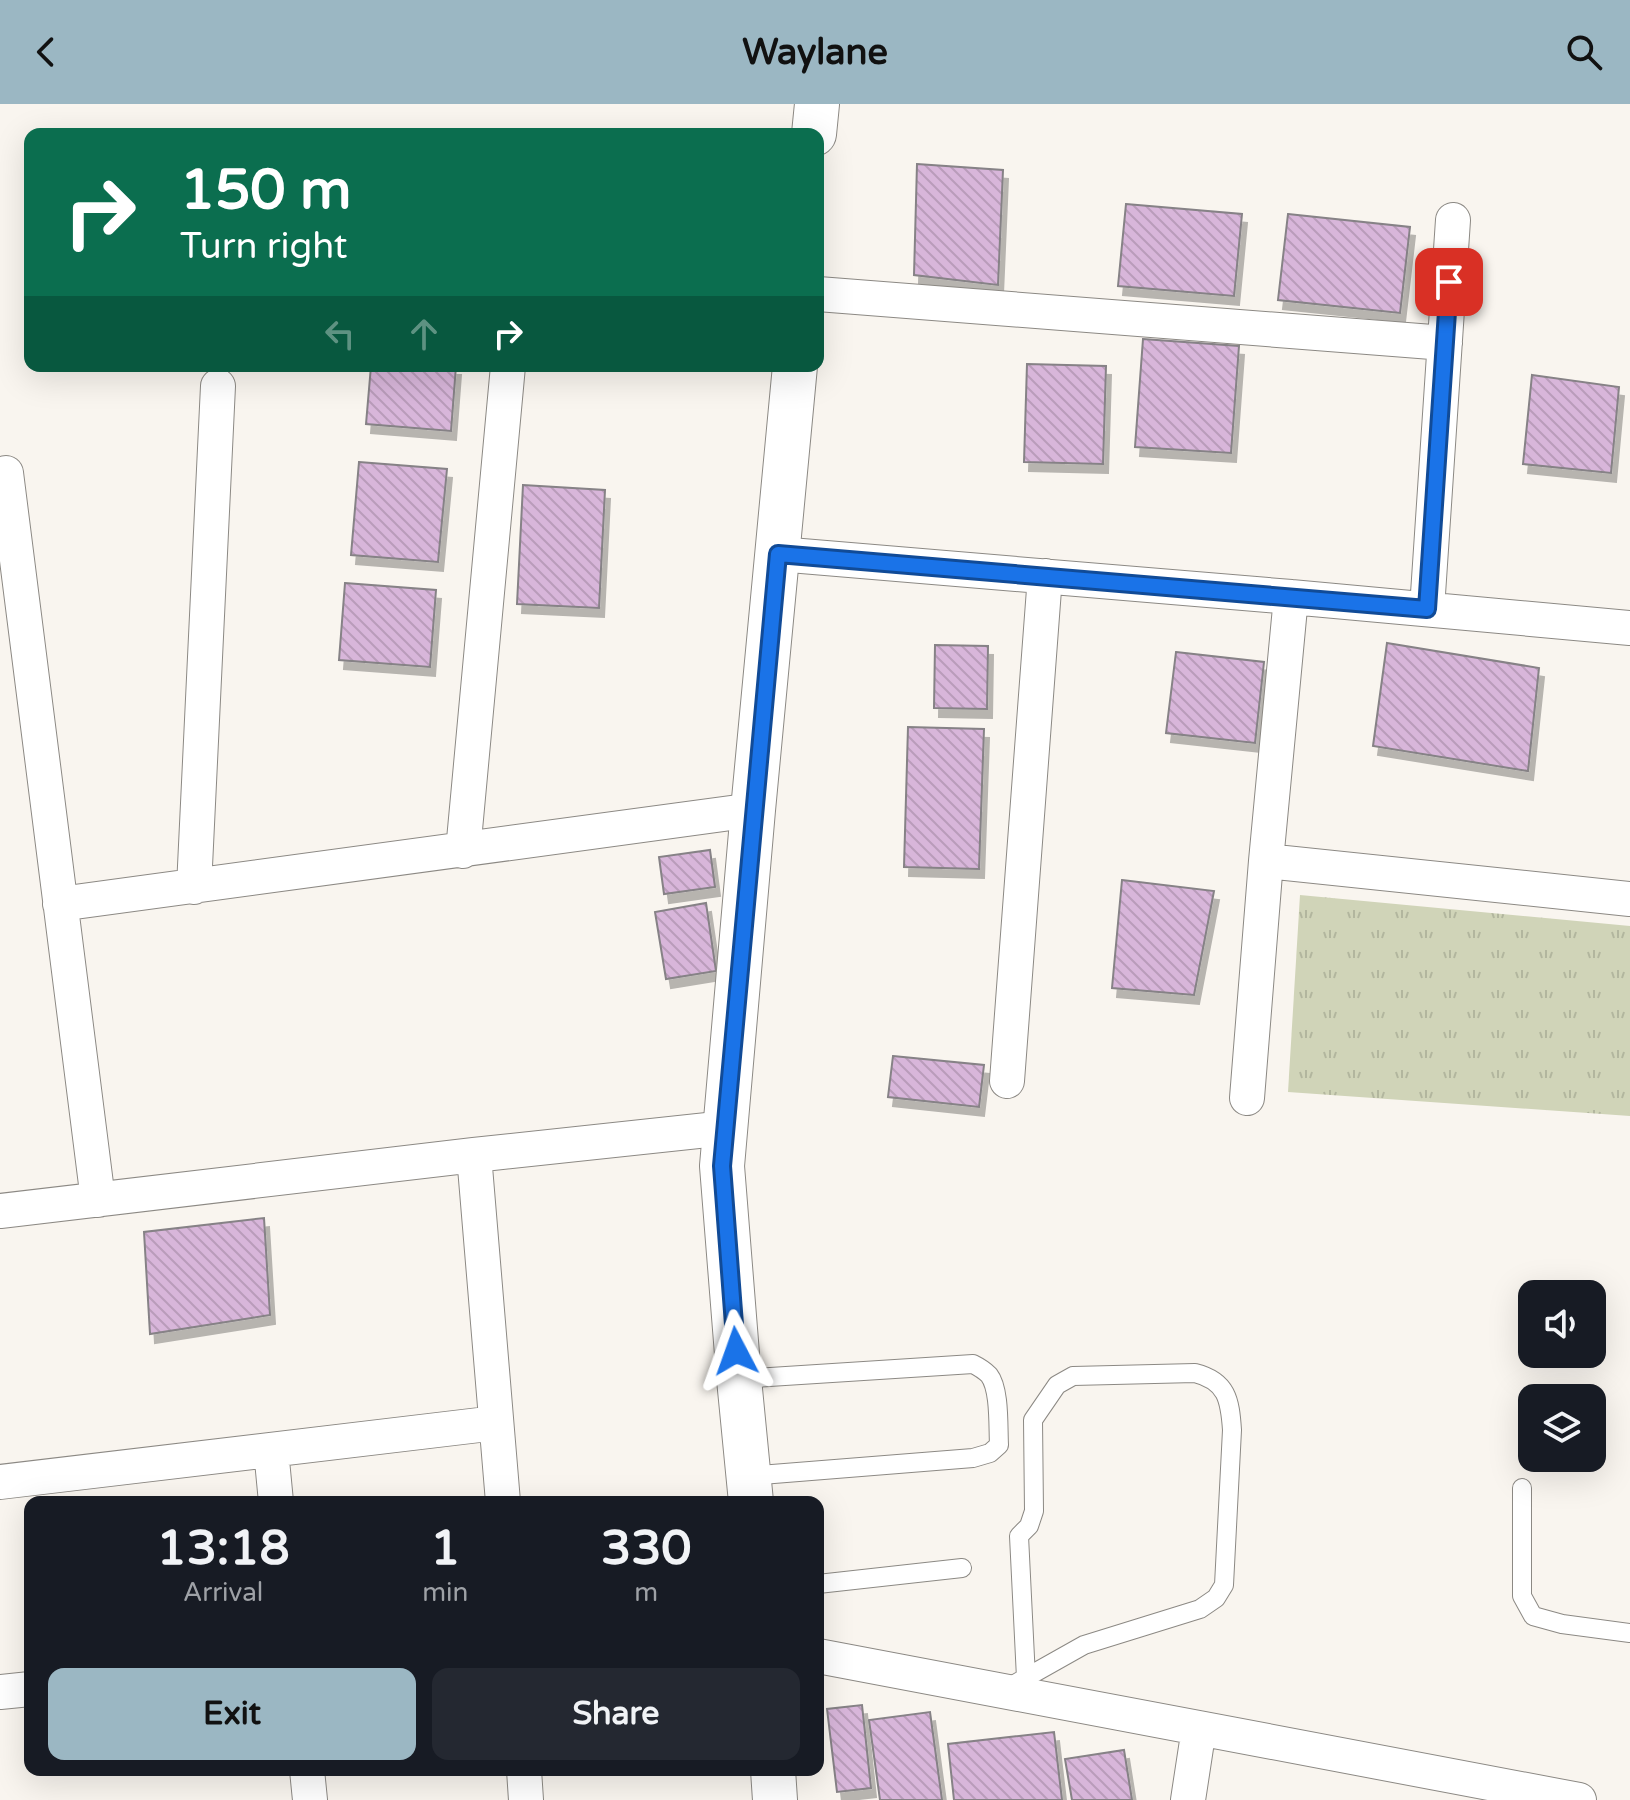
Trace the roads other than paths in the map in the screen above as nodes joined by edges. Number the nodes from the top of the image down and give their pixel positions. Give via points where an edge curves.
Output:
1 (817, 104) edge
2 (815, 128) edge
3 (1453, 220) dead end
4 (824, 294) edge
5 (1445, 343) junction
6 (507, 372) edge
7 (794, 372) edge
8 (218, 386) dead end
9 (6, 473) dead end
10 (778, 554) junction
11 (1045, 576) junction
12 (1291, 597) junction
13 (1427, 609) junction
14 (12, 616) edge
15 (1630, 628) edge
16 (753, 810) junction
17 (463, 851) junction
18 (1266, 861) junction
19 (194, 887) junction
20 (1630, 899) edge
21 (60, 904) junction
22 (1007, 1081) dead end
23 (1247, 1098) dead end
24 (726, 1128) junction
25 (474, 1155) junction
26 (98, 1200) junction
27 (0, 1211) edge
28 (739, 1379) junction
29 (496, 1423) junction
30 (271, 1450) junction
31 (0, 1482) edge
32 (1522, 1488) dead end
33 (750, 1489) edge
34 (275, 1496) edge
35 (502, 1496) edge
36 (962, 1568) dead end
37 (824, 1583) edge
38 (1630, 1633) edge
39 (824, 1657) edge
40 (1015, 1684) junction
41 (24, 1690) edge
42 (0, 1692) edge
43 (1199, 1728) junction
44 (308, 1776) edge
45 (524, 1776) edge
46 (773, 1776) edge
47 (310, 1800) edge
48 (526, 1800) edge
49 (775, 1800) edge
50 (1188, 1800) edge
51 (1579, 1800) edge

1 - 2 street
3 - 5 street
4 - 5 street
5 - 13 street
6 - 17 street
7 - 10 street
8 - 19 street
9 - 14 street
10 - 11 street
10 - 16 street
11 - 12 street
11 - 22 street
12 - 13 street
12 - 18 street
13 - 15 street
14 - 21 street
16 - 17 street
16 - 24 street
17 - 19 street
18 - 20 street
18 - 23 street
19 - 21 street
21 - 26 street
24 - 25 street
24 - 28 street via 722,1166
25 - 26 street
25 - 29 street
26 - 27 street
28 - 33 street
28 - 33 lane via 973,1364 991,1377 995,1390 999,1445 990,1453
29 - 30 street
29 - 35 street
30 - 31 street
30 - 34 street
32 - 38 lane via 1522,1596 1533,1616
36 - 37 lane
39 - 40 street
40 - 40 lane via 1019,1536 1034,1511 1033,1420 1057,1385 1073,1376 1210,1376 1223,1387 1232,1430 1224,1585 1216,1598 1200,1609 1084,1645
40 - 43 street
41 - 42 street
43 - 50 street
43 - 51 street
44 - 47 street
45 - 48 street
46 - 49 street

